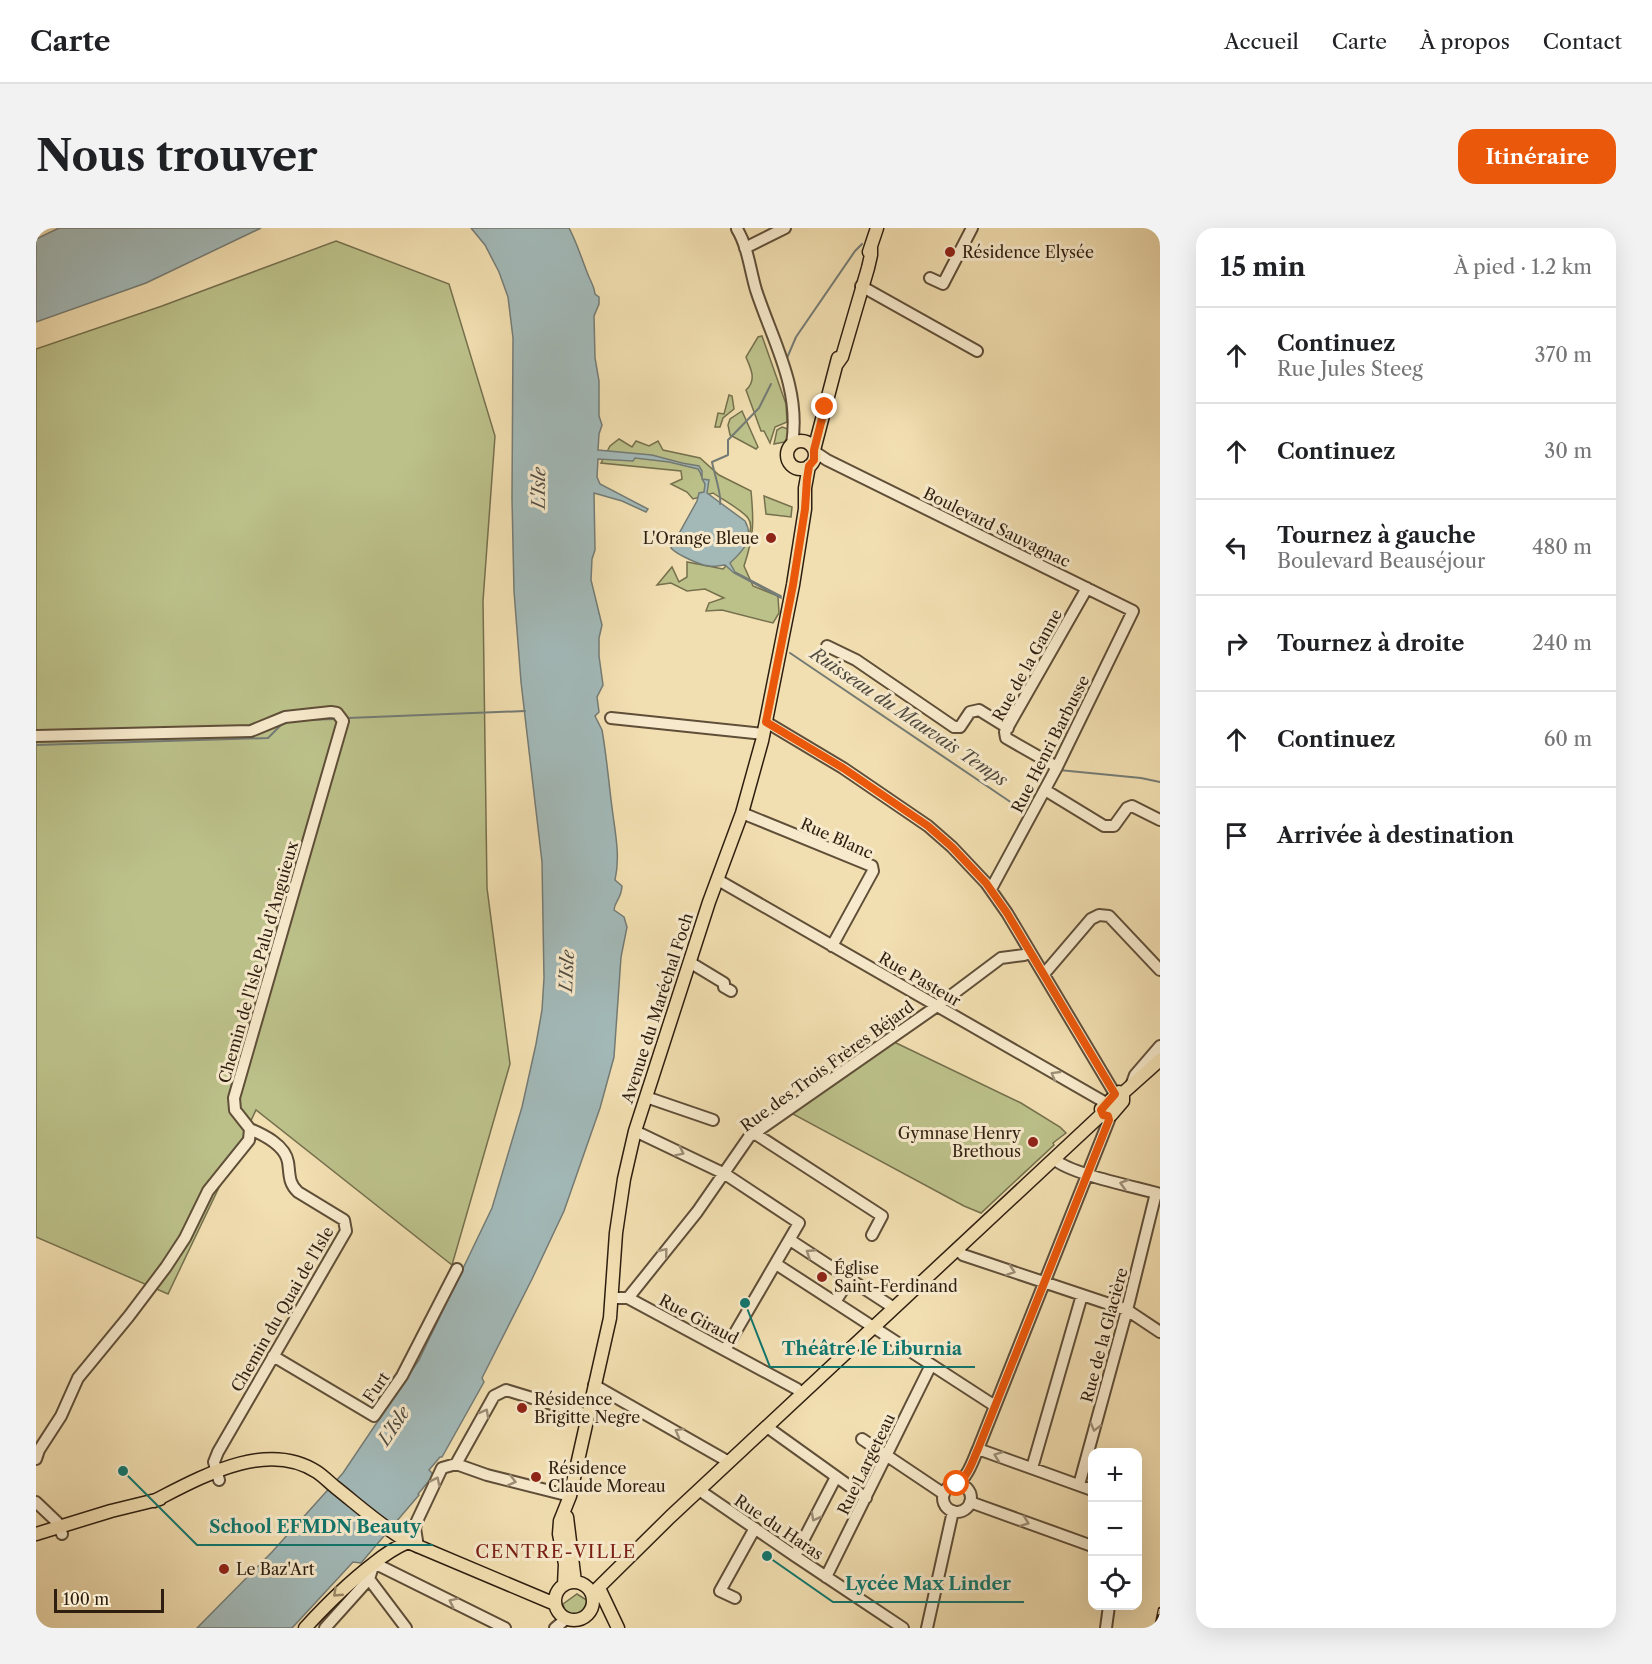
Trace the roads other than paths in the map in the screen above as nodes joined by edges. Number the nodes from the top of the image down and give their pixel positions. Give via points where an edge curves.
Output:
1 (736, 228) edge
2 (785, 228) edge
3 (877, 228) edge
4 (972, 228) edge
5 (745, 248) junction
6 (930, 278) dead end
7 (863, 280) junction
8 (977, 351) dead end
9 (806, 453) junction
10 (1087, 588) junction
11 (1133, 611) joint
12 (827, 646) dead end
13 (611, 718) dead end
14 (765, 728) junction
15 (1008, 728) junction
16 (36, 736) edge
17 (1057, 767) junction
18 (1045, 790) junction
19 (742, 813) junction
20 (1160, 820) edge
21 (718, 880) junction
22 (991, 889) junction
23 (832, 946) junction
24 (1030, 952) junction
25 (691, 963) junction
26 (1160, 970) edge
27 (1044, 974) junction
28 (731, 991) dead end
29 (937, 1006) junction
30 (1160, 1046) edge
31 (1160, 1060) edge
32 (646, 1097) junction
33 (1114, 1101) junction
34 (713, 1120) dead end
35 (250, 1129) junction
36 (635, 1131) junction
37 (754, 1133) junction
38 (1054, 1159) junction
39 (1087, 1173) junction
40 (724, 1174) junction
41 (1158, 1193) edge
42 (872, 1235) dead end
43 (790, 1240) junction
44 (957, 1249) junction
45 (776, 1264) junction
46 (457, 1269) dead end
47 (850, 1279) junction
48 (1045, 1282) junction
49 (1083, 1295) junction
50 (611, 1298) junction
51 (628, 1298) junction
52 (835, 1302) junction
53 (894, 1308) junction
54 (1127, 1310) junction
55 (873, 1327) junction
56 (1160, 1332) edge
57 (725, 1350) junction
58 (273, 1356) junction
59 (932, 1365) junction
60 (594, 1385) junction
61 (802, 1394) junction
62 (995, 1406) junction
63 (588, 1415) junction
64 (767, 1427) junction
65 (862, 1439) dead end
66 (978, 1449) junction
67 (887, 1456) junction
68 (36, 1459) edge
69 (729, 1462) junction
70 (456, 1464) junction
71 (1032, 1468) junction
72 (217, 1476) junction
73 (836, 1477) junction
74 (957, 1484) junction
75 (1079, 1485) junction
76 (1088, 1488) edge
77 (699, 1490) junction
78 (944, 1494) junction
79 (866, 1498) junction
80 (569, 1500) junction
81 (36, 1502) edge
82 (970, 1502) junction
83 (953, 1511) junction
84 (755, 1528) junction
85 (60, 1530) junction
86 (36, 1534) edge
87 (394, 1534) junction
88 (36, 1543) edge
89 (413, 1544) junction
90 (1088, 1545) edge
91 (394, 1548) junction
92 (795, 1556) junction
93 (374, 1563) junction
94 (826, 1577) junction
95 (369, 1580) junction
96 (499, 1580) junction
97 (581, 1590) junction
98 (735, 1598) dead end
99 (555, 1604) junction
100 (1108, 1610) edge
101 (576, 1622) edge
102 (327, 1627) edge
103 (305, 1628) edge
104 (406, 1628) edge
105 (505, 1628) edge
106 (555, 1628) edge
107 (617, 1628) edge
108 (903, 1628) edge
109 (927, 1628) edge
110 (1106, 1628) edge

1 - 5 street
2 - 5 street
3 - 7 main road
4 - 6 street via 943,284
5 - 9 street via 793,397 795,428
7 - 8 street
7 - 9 main road via 842,357
9 - 10 street, Boulevard Sauvagnac
9 - 14 main road, Avenue du Maréchal Foch via 800,479 801,528 793,585
10 - 11 street, Boulevard Sauvagnac
10 - 15 street, Rue de la Ganne
11 - 17 street, Rue Henri Barbusse
12 - 15 street via 856,660 954,728 960,727 970,712 979,710
13 - 14 street
14 - 19 main road, Avenue du Maréchal Foch
14 - 22 street via 843,768 928,826
15 - 17 street, Rue de la Ganne via 1006,738
16 - 35 street, Chemin de l'Isle Palu d’Anguieux via 250,731 285,717 331,712 341,717 342,729 234,1098 235,1110
17 - 18 street, Rue Henri Barbusse
18 - 20 street via 1104,826 1114,826 1132,806
18 - 22 street, Rue Henri Barbusse
19 - 21 main road, Avenue du Maréchal Foch
19 - 23 street, Rue Blanc via 872,867
21 - 23 street, Rue Pasteur
21 - 25 main road, Avenue du Maréchal Foch
22 - 24 street
23 - 29 street, Rue Pasteur
24 - 27 street
24 - 29 street, Rue des Trois Frères Béjard via 1001,958
25 - 28 street via 724,982 724,987
25 - 32 main road, Avenue du Maréchal Foch
26 - 27 street via 1109,916 1099,915 1091,919
27 - 33 street
33 -> 29 street, Rue Pasteur
29 - 37 street, Rue des Trois Frères Béjard
30 - 33 street
31 - 33 main road
32 - 34 street
32 - 36 main road, Avenue du Maréchal Foch
33 - 38 main road
33 - 39 street
35 - 58 street, Chemin du Quai de l'Isle via 284,1151 292,1186 346,1225
35 - 68 street via 249,1140 208,1191 166,1267 78,1378
36 -> 40 street
36 - 50 main road, Avenue du Maréchal Foch via 616,1233
37 - 40 street, Rue des Trois Frères Béjard
37 - 42 street via 882,1216
38 - 39 street
38 - 44 main road
41 -> 39 street
39 - 48 street
40 - 43 street via 799,1223
51 -> 40 street, Rue des Trois Frères Béjard
41 - 54 street, Rue de la Glacière
43 - 45 street
47 -> 43 street
44 -> 48 street via 963,1255
44 - 53 main road
45 - 52 street
45 - 57 street
46 - 58 street, Furt via 402,1376 374,1416
47 - 52 street
47 - 53 street
48 - 49 street
48 - 62 street
49 - 54 street
49 - 71 street
50 - 51 street, Rue Giraud
50 - 60 main road, Avenue du Maréchal Foch
51 - 57 street, Rue Giraud
52 - 55 street
53 - 55 main road
54 - 56 street
54 -> 75 street, Rue de la Glacière
55 - 59 street
55 - 61 main road
57 - 61 street, Rue Giraud
58 - 72 street, Chemin du Quai de l'Isle via 218,1452 214,1462
59 - 62 street
59 - 67 street, Rue Largeteau
60 - 63 main road, Avenue du Maréchal Foch
69 -> 60 street
61 - 64 main road
62 - 66 street
70 -> 63 street via 494,1396 502,1391
63 - 80 main road, Avenue du Maréchal Foch
64 - 69 main road
64 - 73 street
65 - 67 street
71 -> 66 street
66 - 74 street
67 - 78 street
67 - 79 street, Rue Largeteau
69 - 77 main road
70 -> 80 street
89 -> 70 street via 417,1521 442,1468
71 - 75 street
72 - 85 main road via 184,1485 154,1501 111,1511
72 - 87 main road via 246,1462 282,1458 300,1463 317,1472
73 - 79 street
73 -> 92 street
74 - 78 street
74 - 82 street via 969,1491
75 - 76 street
77 - 84 street, Rue du Haras
77 - 97 main road
78 - 83 street via 944,1502
79 - 94 street, Rue Largeteau
80 - 97 main road, Avenue du Maréchal Foch via 567,1521
81 - 85 street
82 - 83 street via 961,1511
82 -> 90 street
83 - 109 street
84 - 92 street, Rue du Haras
84 - 98 street via 720,1591
85 - 86 main road
85 - 88 main road
87 - 89 main road
87 - 91 main road
89 - 91 main road
89 - 96 main road
91 - 93 main road
92 - 94 street, Rue du Haras
93 - 95 street
93 -> 103 main road via 336,1594
105 -> 93 street
94 - 108 street, Rue du Haras
95 - 102 street
95 - 104 street
96 - 97 main road via 544,1592
96 - 99 main road
97 - 99 main road
97 - 101 main road via 588,1615
97 - 107 main road
97 - 107 main road
99 - 101 main road via 561,1616
100 - 110 street
101 - 106 street

